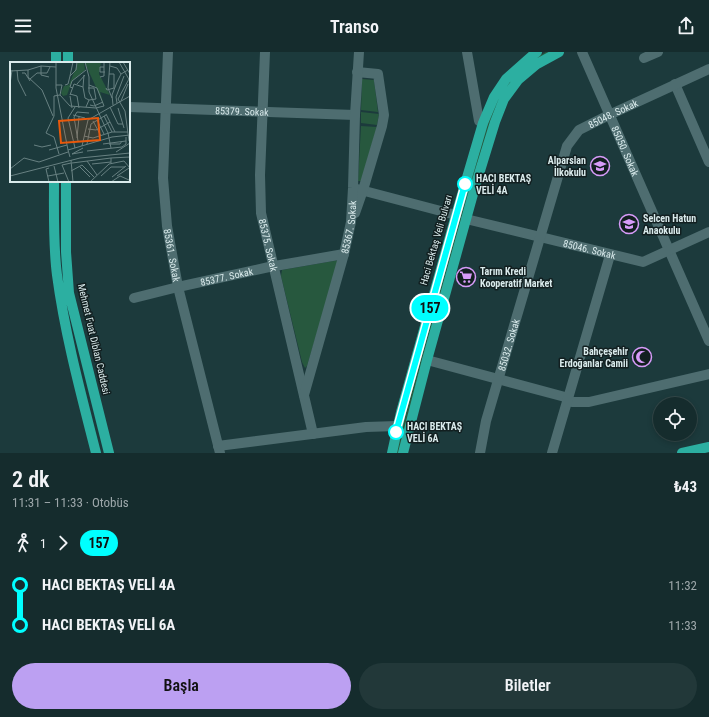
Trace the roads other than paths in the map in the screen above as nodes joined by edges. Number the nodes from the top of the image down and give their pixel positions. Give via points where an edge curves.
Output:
1 (168, 52) edge
2 (265, 52) edge
3 (359, 52) edge
4 (467, 52) edge
5 (538, 52) edge
6 (559, 52) edge
7 (582, 52) edge
8 (658, 52) edge
9 (644, 58) dead end
10 (709, 69) edge
11 (357, 72) junction
12 (675, 84) junction
13 (130, 107) edge
14 (166, 107) junction
15 (263, 112) junction
16 (355, 115) junction
17 (608, 115) junction
18 (483, 123) junction
19 (709, 162) edge
20 (54, 182) edge
21 (66, 182) edge
22 (358, 189) junction
23 (456, 215) junction
24 (466, 219) junction
25 (709, 232) edge
26 (539, 238) junction
27 (669, 250) junction
28 (344, 254) junction
29 (610, 255) junction
30 (273, 268) junction
31 (178, 287) junction
32 (134, 298) dead end
33 (709, 341) edge
34 (427, 360) junction
35 (709, 374) edge
36 (498, 379) junction
37 (304, 396) junction
38 (568, 400) junction
39 (397, 426) junction
40 (313, 434) junction
41 (709, 447) edge
42 (219, 450) edge
43 (96, 453) edge
44 (109, 453) edge
45 (392, 453) edge
46 (403, 453) edge
47 (480, 453) edge
48 (552, 453) edge
49 (682, 453) edge

1 - 14 street, 85361. Sokak
2 - 15 street, 85375. Sokak
3 - 11 street, 85367. Sokak
4 - 18 street via 479,121
5 - 18 main road, Haci Bektaş Veli Bulvarı via 506,79 494,97
6 - 24 main road via 537,64 518,80 504,99
7 - 17 street, 85050. Sokak
8 - 9 street
10 - 12 street, 85048. Sokak
11 - 16 street, 85367. Sokak
11 - 22 street via 378,74 384,115
12 - 17 street, 85048. Sokak
12 - 19 street
13 - 14 street, 85379. Sokak
14 - 15 street, 85379. Sokak
14 - 31 street, 85361. Sokak via 163,178 167,226
15 - 16 street, 85379. Sokak
15 - 30 street, 85375. Sokak via 261,213
16 - 22 street, 85367. Sokak
17 - 26 street, 85048. Sokak via 579,130 567,146
17 - 27 street, 85050. Sokak
18 - 23 main road, Haci Bektaş Veli Bulvarı
20 - 43 main road via 57,274 63,311
21 - 44 main road, Mehmet Fuat Diblan Caddesi via 66,252 70,293
22 - 23 street
22 - 28 street, 85367. Sokak
23 - 39 main road, Haci Bektaş Veli Bulvarı
24 - 26 street, 85046. Sokak
24 - 34 main road
25 - 27 street, 85046. Sokak
26 - 29 street, 85046. Sokak
26 - 36 street, 85032. Sokak
27 - 29 street, 85046. Sokak via 643,262
27 - 33 street, 85050. Sokak
28 - 30 street, 85377. Sokak
28 - 37 street, 85367. Sokak
29 - 38 street
30 - 31 street, 85377. Sokak
30 - 37 street, 85375. Sokak
31 - 32 street, 85377. Sokak
31 - 42 street, 85361. Sokak
34 - 36 street
34 - 46 main road
35 - 38 street via 589,402
36 - 38 street via 566,397
36 - 47 street, 85032. Sokak
37 - 40 street, 85375. Sokak
38 - 48 street
39 - 40 street
39 - 45 main road, Haci Bektaş Veli Bulvarı
40 - 42 street
41 - 49 main road

